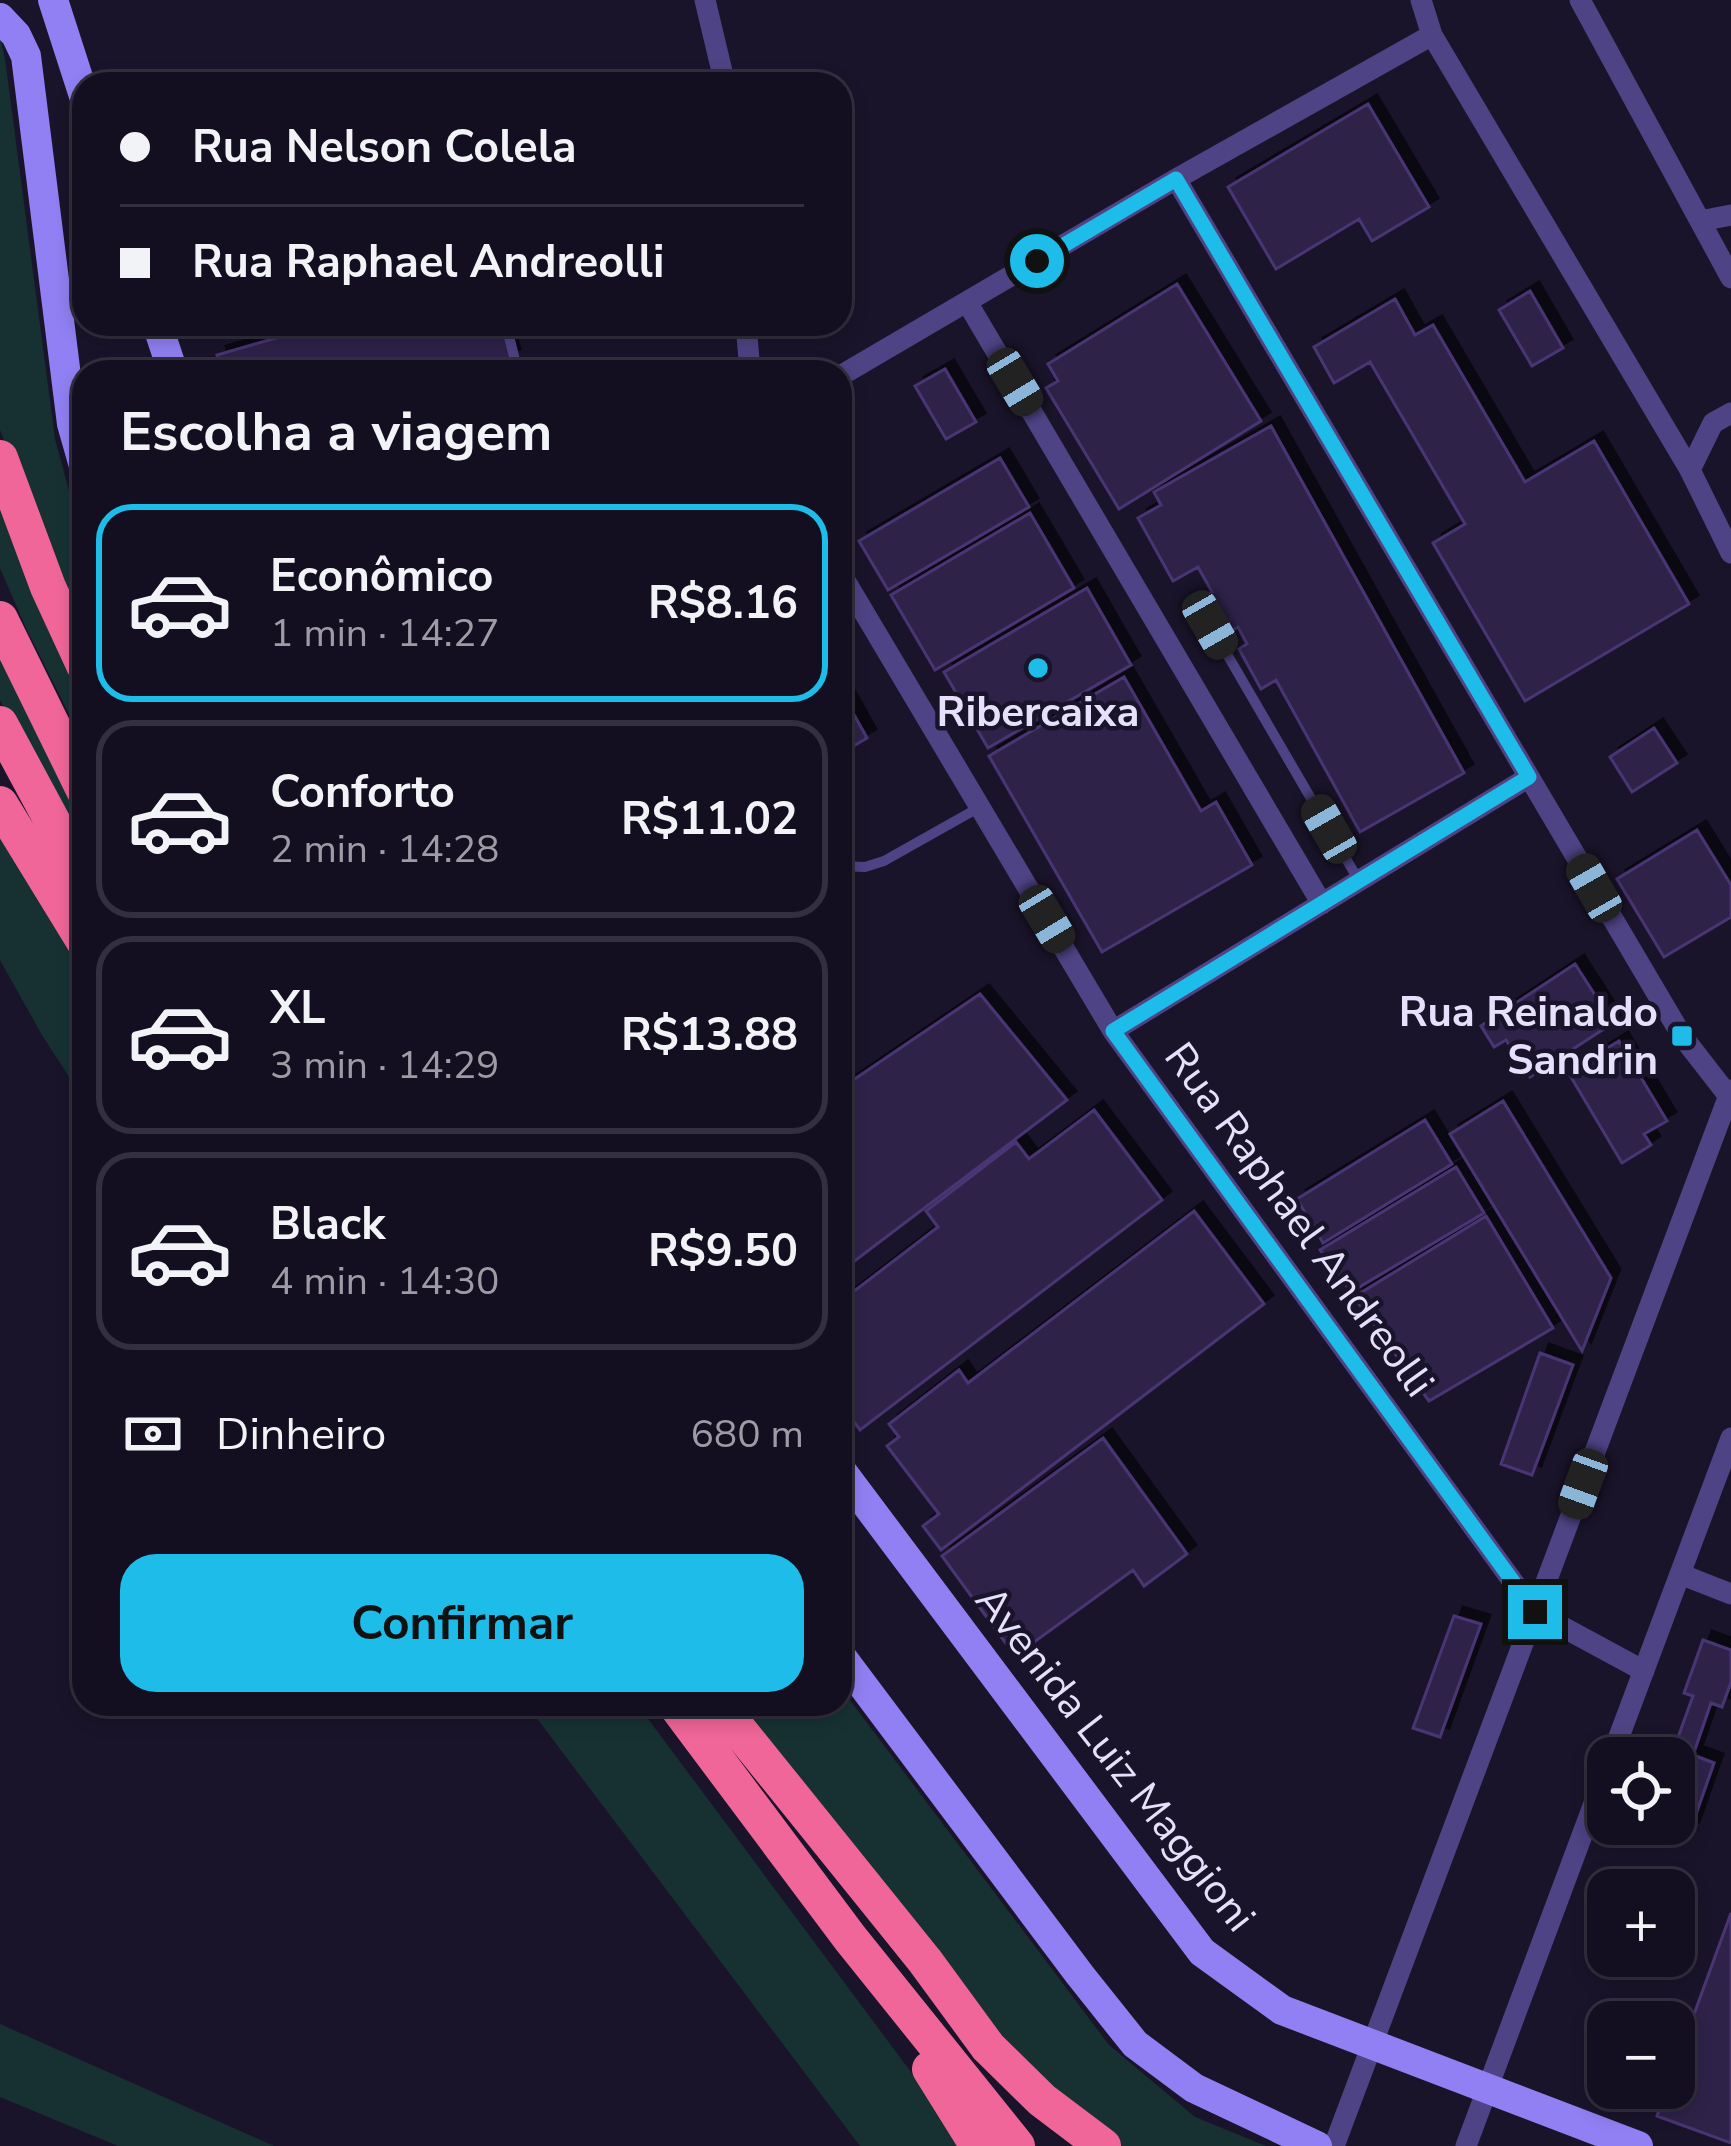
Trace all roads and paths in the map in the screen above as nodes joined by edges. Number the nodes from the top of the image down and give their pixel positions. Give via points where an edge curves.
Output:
1 (53, 0) edge
2 (705, 0) edge
3 (1421, 0) edge
4 (1580, 0) edge
5 (0, 18) edge
6 (1432, 35) junction
7 (76, 72) edge
8 (722, 72) edge
9 (1176, 179) junction
10 (1731, 214) edge
11 (1700, 221) junction
12 (1731, 278) edge
13 (967, 302) junction
14 (852, 369) edge
15 (1731, 412) edge
16 (72, 424) edge
17 (0, 458) edge
18 (1690, 470) junction
19 (1731, 553) edge
20 (852, 592) edge
21 (0, 619) edge
22 (1210, 625) dead end
23 (72, 639) edge
24 (0, 724) edge
25 (72, 766) edge
26 (1529, 777) junction
27 (0, 804) edge
28 (980, 807) junction
29 (72, 858) edge
30 (852, 866) edge
31 (1359, 881) junction
32 (1322, 904) junction
33 (72, 921) edge
34 (1113, 1031) junction
35 (1730, 1095) edge
36 (1731, 1438) edge
37 (852, 1485) edge
38 (1680, 1574) junction
39 (1731, 1594) edge
40 (1535, 1612) junction
41 (852, 1671) edge
42 (1644, 1671) junction
43 (684, 1716) edge
44 (717, 1716) edge
45 (728, 1716) edge
46 (1619, 1737) edge
47 (1587, 1823) edge
48 (850, 1938) junction
49 (1373, 2044) junction
50 (1487, 2088) junction
51 (978, 2146) edge
52 (1017, 2146) edge
53 (1032, 2146) edge
54 (1103, 2146) edge
55 (1317, 2146) edge
56 (1334, 2146) edge
57 (1466, 2146) edge
58 (1638, 2146) edge

1 - 7 street
2 - 8 street
3 - 6 street
4 - 11 street
5 - 16 street via 26,56
6 - 9 street
6 - 18 street
9 - 13 street
9 - 26 street
10 - 11 street
11 - 12 street
13 - 14 street
13 - 32 street
15 - 18 street via 1713,423
17 - 23 highway
18 - 19 street
20 - 28 street, Rua Raphael Andreolli
21 - 25 highway
22 - 31 lane
24 - 29 highway
26 - 31 street
26 - 35 street via 1682,1036
27 - 33 highway
28 - 30 lane via 884,861
28 - 34 street, Rua Raphael Andreolli
31 - 32 street
32 - 34 street
34 - 40 street, Rua Raphael Andreolli
35 - 40 street
36 - 38 street
37 - 49 street, Avenida Luiz Maggioni via 1202,1952 1282,2010
38 - 39 street
38 - 42 street
40 - 42 street, Rua Raphael Andreolli
40 - 49 street
41 - 55 street via 1135,2044 1195,2088
42 - 46 street
43 - 48 highway
44 - 53 highway
45 - 54 highway via 988,2047
47 - 50 street
48 - 51 highway
48 - 52 highway
49 - 50 street, Avenida Luiz Maggioni
49 - 56 street
50 - 57 street
50 - 58 street, Avenida Luiz Maggioni

